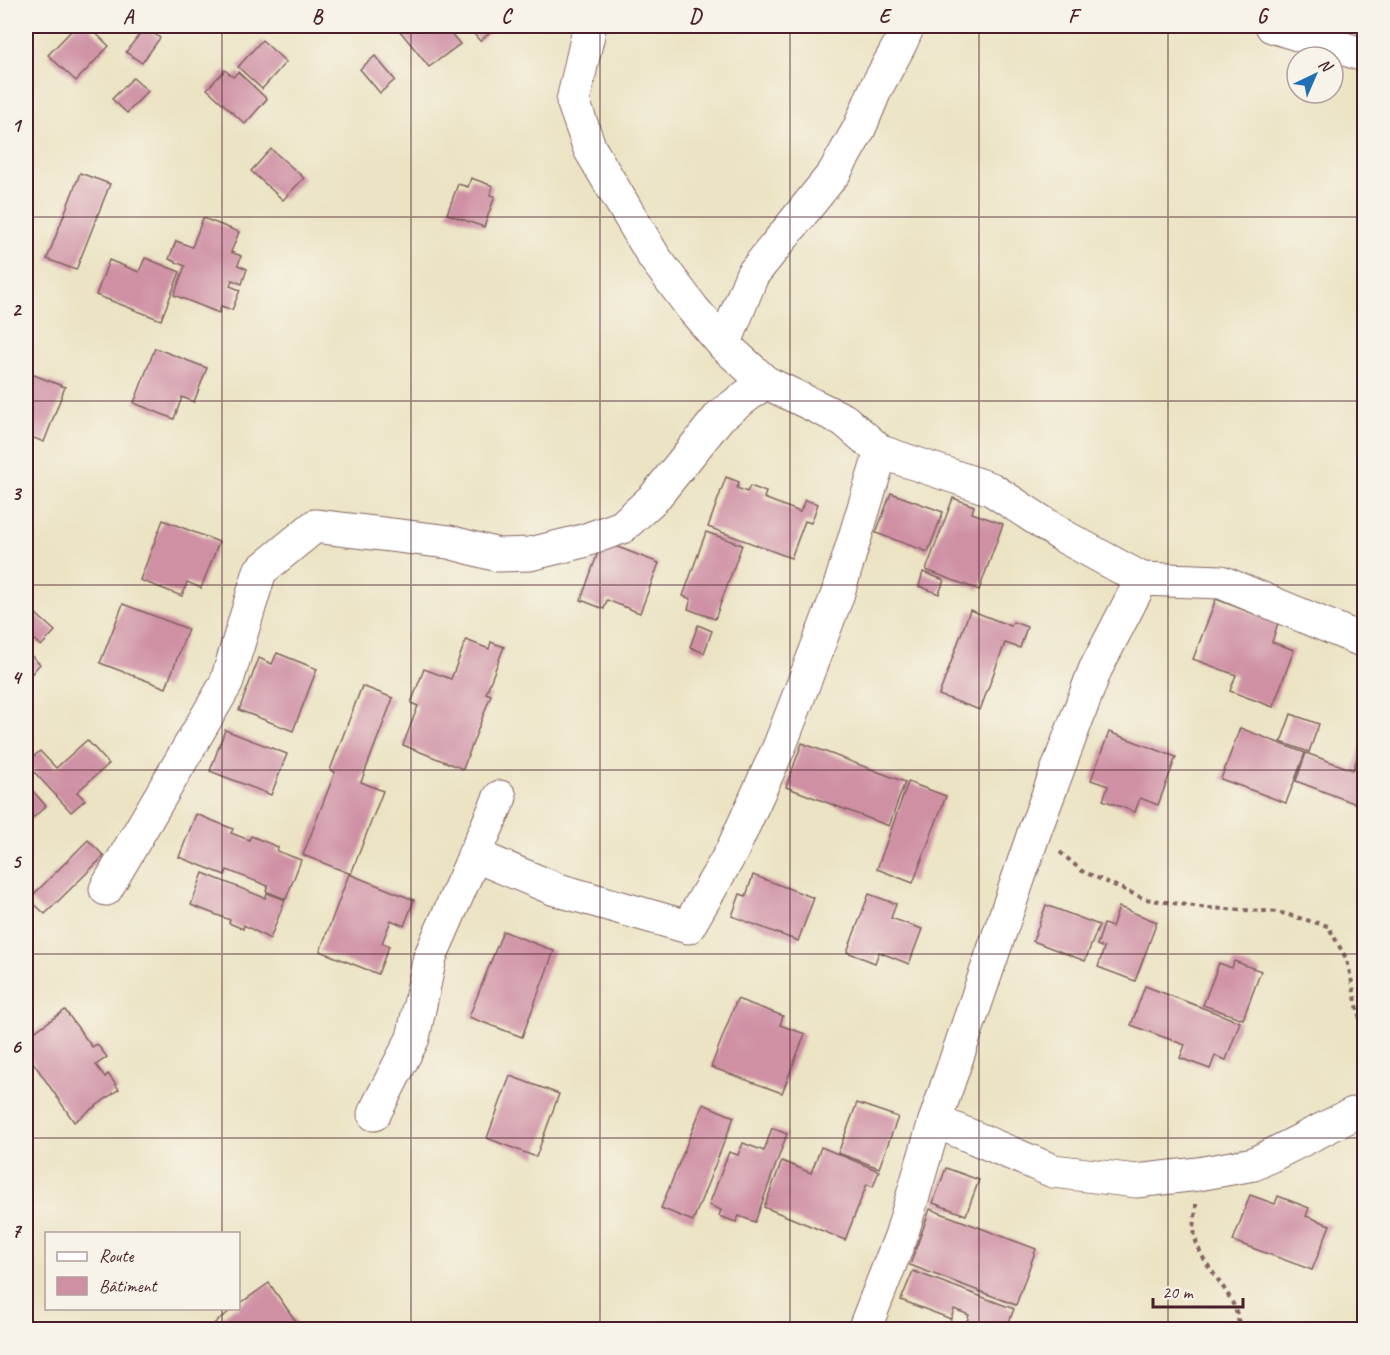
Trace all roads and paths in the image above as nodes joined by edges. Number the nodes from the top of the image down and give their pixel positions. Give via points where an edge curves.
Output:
1 (588, 26) edge
2 (908, 26) edge
3 (1272, 26) edge
4 (1365, 55) edge
5 (724, 345) junction
6 (765, 382) junction
7 (881, 452) junction
8 (1142, 579) junction
9 (1365, 641) edge
10 (500, 797) dead end
11 (1035, 830) junction
12 (474, 855) junction
13 (106, 889) dead end
14 (1365, 1037) edge
15 (374, 1114) dead end
16 (1365, 1115) edge
17 (935, 1121) junction
18 (1198, 1174) junction
19 (864, 1329) edge
20 (1239, 1329) edge

1 - 5 street via 573,101 590,149 654,257
2 - 5 street via 834,173 752,275
3 - 4 street
5 - 6 street
6 - 7 street via 844,420
6 - 13 street via 720,416 654,498 622,526 583,541 530,554 498,555 449,542 315,526 260,571 226,684
7 - 8 street via 991,489 1063,536
7 - 12 street via 837,597 780,745 732,851 688,927 555,889
8 - 9 street via 1221,582
8 - 11 street via 1095,670
10 - 12 street
11 - 14 path via 1082,871 1145,899 1278,912 1328,927 1347,960
11 - 17 street
12 - 15 street via 430,957 413,1038
16 - 18 street via 1353,1114 1254,1164
17 - 18 street via 1053,1171 1136,1181
17 - 19 street via 902,1236
18 - 20 path via 1195,1237 1204,1261 1226,1289

